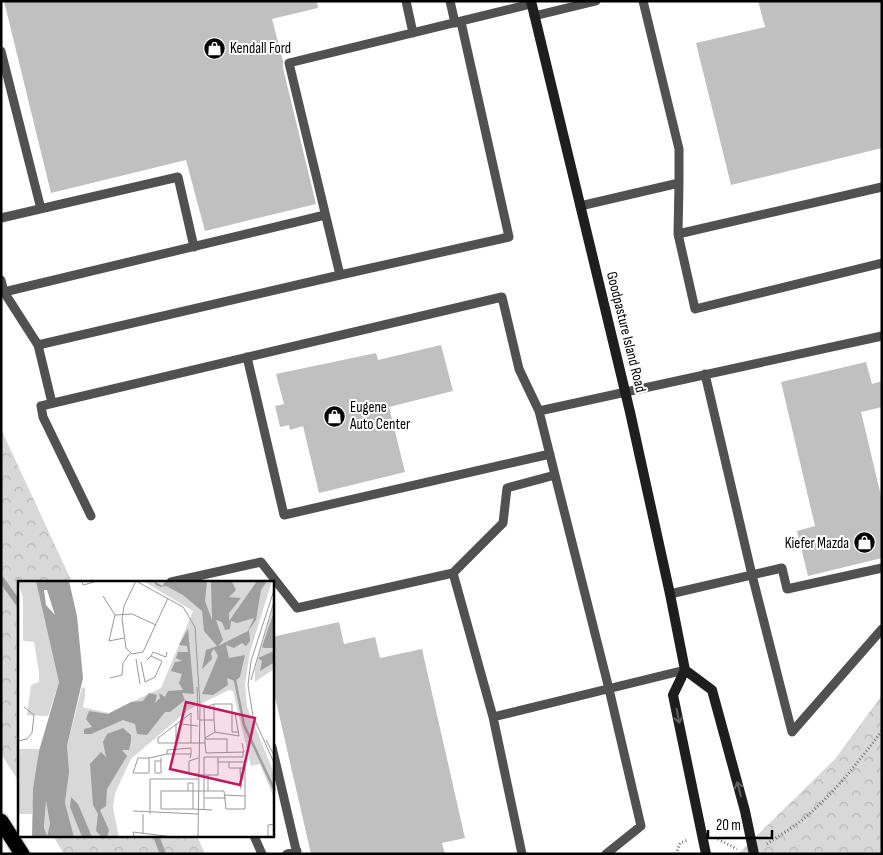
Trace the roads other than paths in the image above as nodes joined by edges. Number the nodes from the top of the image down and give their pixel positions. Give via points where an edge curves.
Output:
1 (406, 1) edge
2 (450, 1) edge
3 (596, 1) edge
4 (643, 1) edge
5 (531, 3) edge
6 (534, 16) junction
7 (458, 22) junction
8 (413, 33) junction
9 (1, 51) edge
10 (679, 183) junction
11 (882, 187) edge
12 (580, 206) junction
13 (41, 209) junction
14 (325, 215) junction
15 (1, 218) edge
16 (678, 234) junction
17 (194, 247) junction
18 (882, 263) edge
19 (340, 275) junction
20 (1, 280) edge
21 (4, 292) junction
22 (882, 336) edge
23 (38, 345) junction
24 (247, 357) junction
25 (705, 374) junction
26 (625, 391) junction
27 (52, 403) junction
28 (539, 411) junction
29 (550, 454) junction
30 (554, 475) junction
31 (91, 516) dead end
32 (882, 568) edge
33 (453, 574) junction
34 (752, 575) junction
35 (175, 581) edge
36 (670, 594) junction
37 (882, 629) edge
38 (685, 670) junction
39 (609, 689) junction
40 (493, 717) junction
41 (274, 755) edge
42 (1, 821) edge
43 (255, 838) edge
44 (297, 852) edge
45 (22, 854) edge
46 (262, 854) edge
47 (287, 854) edge
48 (522, 854) edge
49 (606, 854) edge
50 (706, 854) edge
51 (754, 854) edge

1 - 8 lane
2 - 7 lane
3 - 6 lane
4 - 10 lane via 679,149
5 - 6 main road, Goodpasture Island Road
5 - 7 lane
6 - 12 main road, Goodpasture Island Road
7 - 8 lane
7 - 19 lane via 510,237
8 - 14 lane via 289,63
9 - 13 lane
10 - 12 lane
10 - 16 lane
11 - 16 lane
12 - 26 main road, Goodpasture Island Road
13 - 15 lane
13 - 17 lane via 178,177
14 - 17 lane
14 - 19 lane
16 - 18 lane via 696,309
17 - 21 lane
19 - 23 lane
20 - 21 lane
21 - 23 lane
22 - 25 lane
23 - 27 lane
24 - 27 lane
24 - 28 lane via 502,297 519,369
24 - 29 lane via 284,516
25 - 26 lane
25 - 34 lane
26 - 28 lane
26 - 36 main road, Goodpasture Island Road
27 - 31 lane via 41,406 43,417
28 - 29 lane
29 - 30 lane
30 - 33 lane via 507,488 503,523
30 - 39 lane
32 - 34 lane via 787,589 782,568
33 - 35 lane via 297,608 261,562
33 - 40 lane
34 - 36 lane
34 - 37 lane via 792,732
36 - 38 main road, Goodpasture Island Road
38 - 39 lane
38 -> 50 main road via 673,695
51 -> 38 main road via 712,690
39 - 40 lane
39 - 49 lane via 641,826
40 - 48 lane
41 - 44 lane
42 - 45 highway
43 - 46 lane
44 - 47 lane

